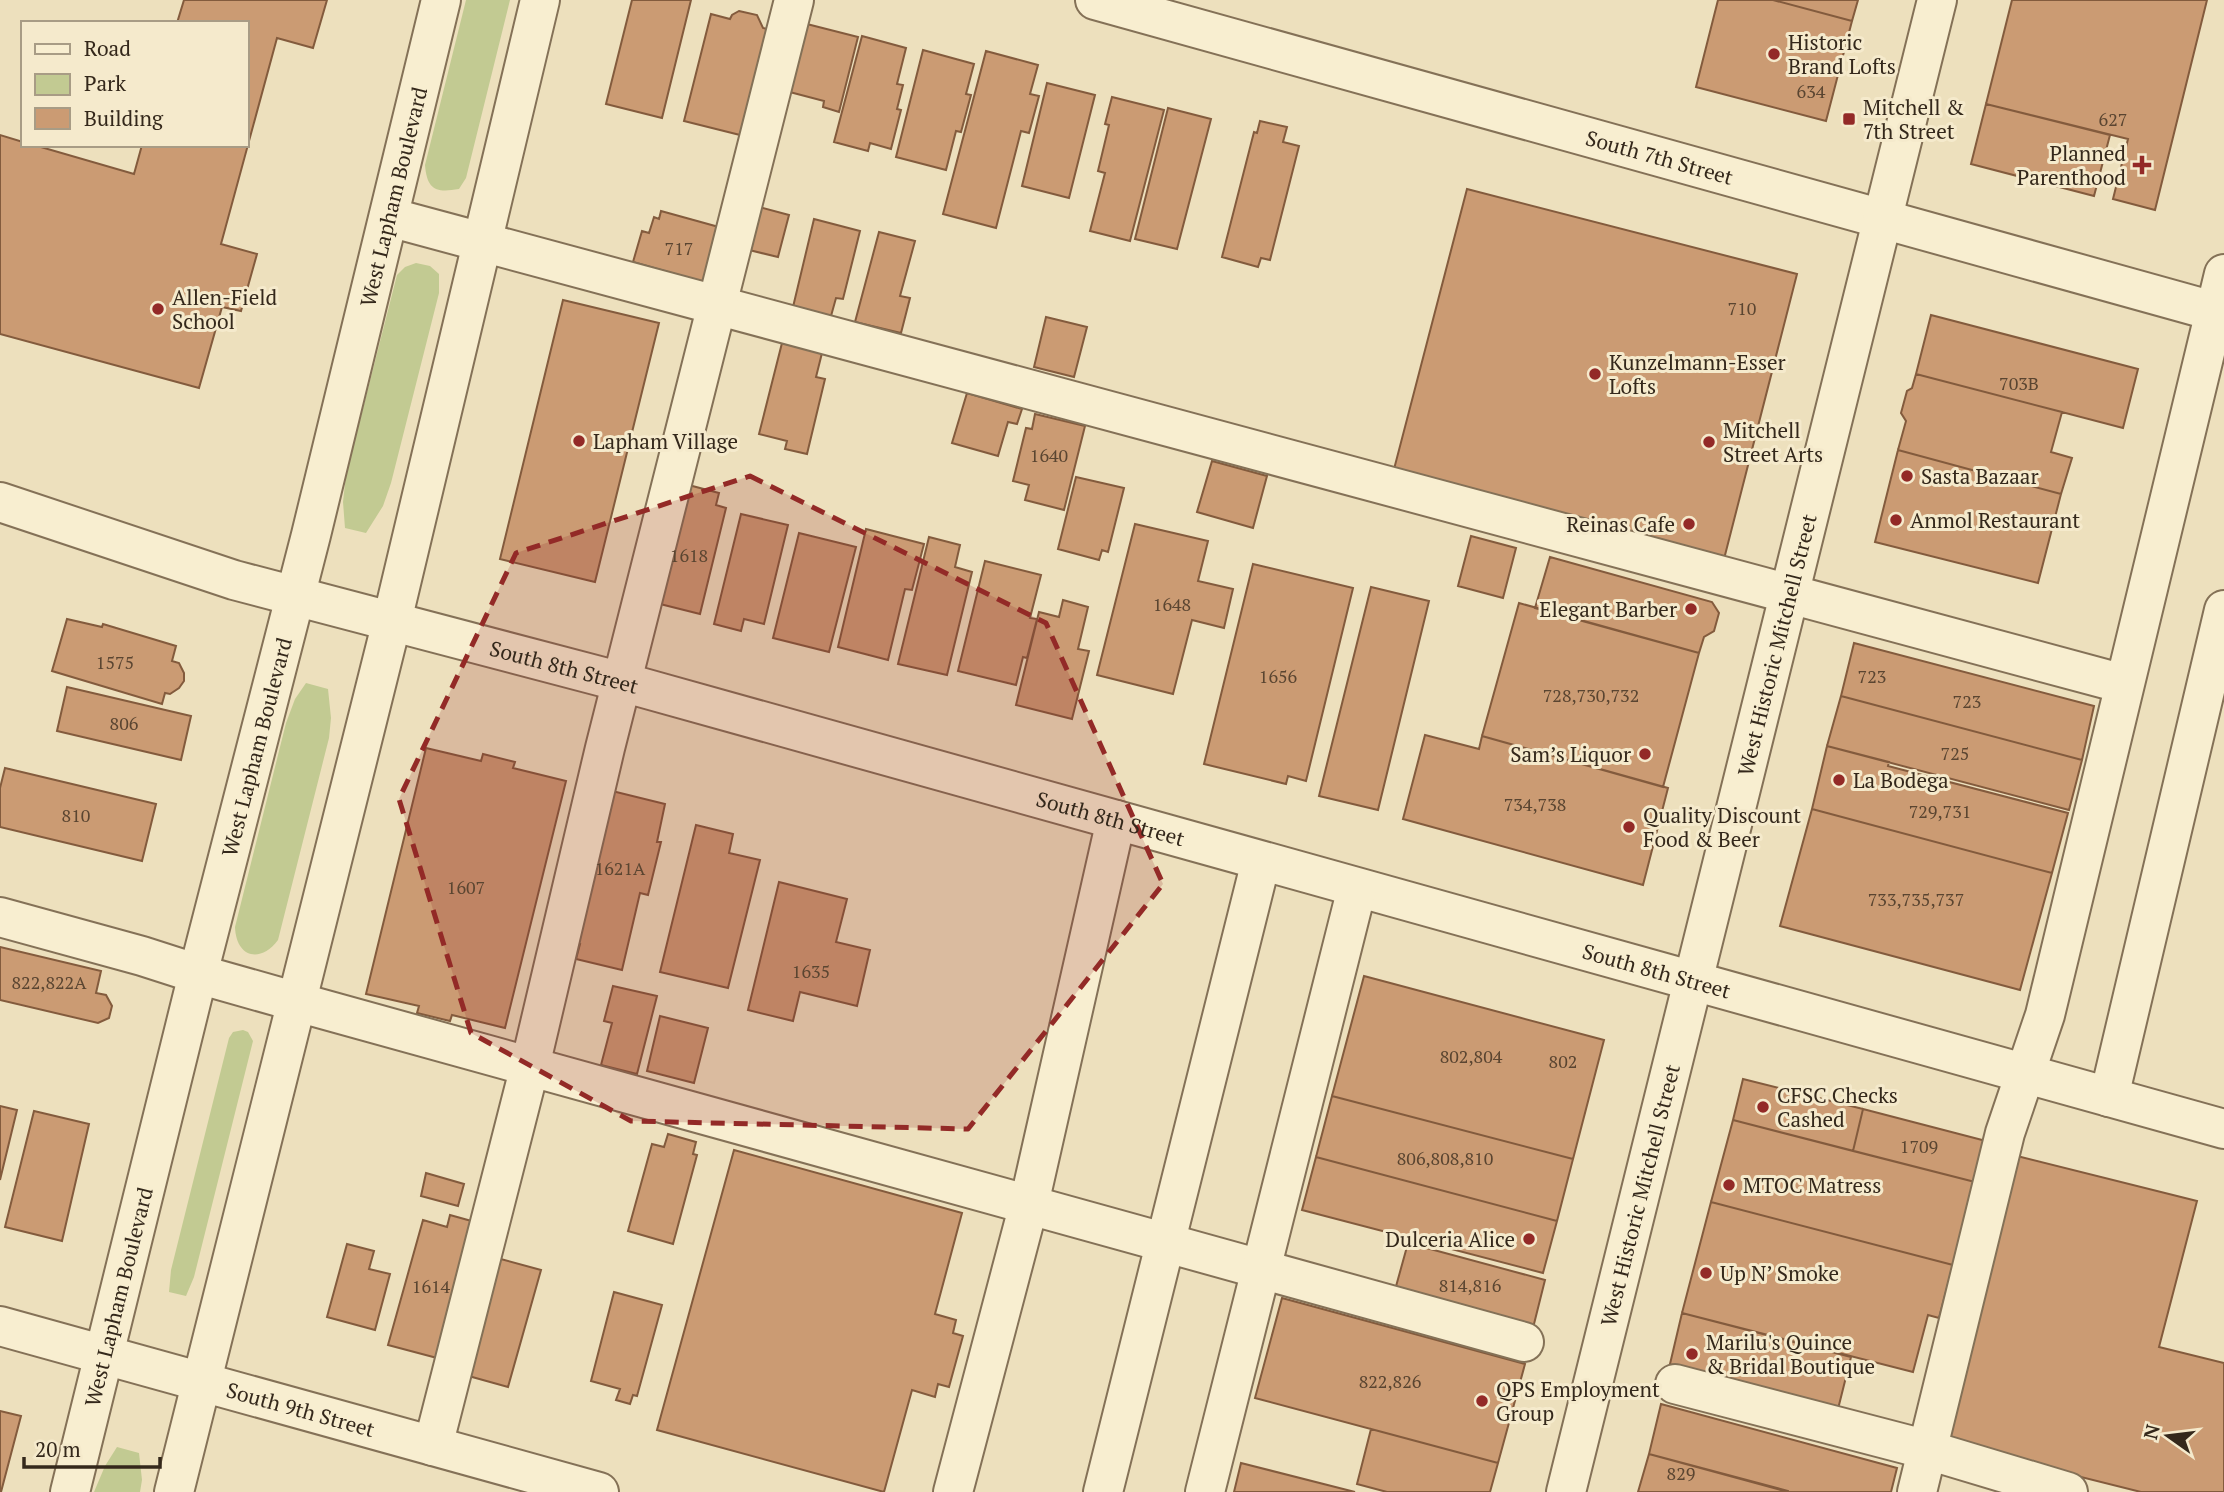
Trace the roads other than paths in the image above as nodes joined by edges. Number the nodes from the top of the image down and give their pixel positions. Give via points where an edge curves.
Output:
1 (441, 0) edge
2 (540, 0) edge
3 (794, 0) edge
4 (1095, 0) edge
5 (1937, 0) edge
6 (389, 217) junction
7 (1883, 218) junction
8 (483, 242) junction
9 (2224, 274) edge
10 (716, 305) junction
11 (2219, 313) edge
12 (0, 502) edge
13 (1790, 594) junction
14 (296, 596) junction
15 (2224, 610) edge
16 (392, 621) junction
17 (622, 682) junction
18 (2124, 684) junction
19 (1116, 820) junction
20 (1261, 861) junction
21 (1357, 888) junction
22 (0, 918) edge
23 (198, 974) junction
24 (1693, 982) junction
25 (297, 1002) junction
26 (530, 1066) junction
27 (2025, 1074) junction
28 (2109, 1097) junction
29 (2224, 1129) edge
30 (1029, 1204) junction
31 (1166, 1242) junction
32 (1261, 1269) junction
33 (0, 1326) edge
34 (1524, 1342) dead end
35 (103, 1355) junction
36 (202, 1382) junction
37 (1675, 1384) dead end
38 (433, 1446) junction
39 (1928, 1450) junction
40 (70, 1492) edge
41 (174, 1492) edge
42 (599, 1492) edge
43 (953, 1492) edge
44 (1103, 1492) edge
45 (1205, 1492) edge
46 (1566, 1492) edge
47 (1917, 1492) edge
48 (2068, 1492) edge

1 - 6 street, West Lapham Boulevard
2 - 8 street
3 - 10 street
4 - 7 street, South 7th Street
5 - 7 street, West Historic Mitchell Street
6 - 8 street
6 - 14 street, West Lapham Boulevard
7 - 11 street, South 7th Street
7 - 13 street, West Historic Mitchell Street
8 - 10 street
8 - 16 street
9 - 11 street
10 - 13 street
10 - 17 street
11 - 18 street
12 - 14 street, South 8th Street via 234,580
13 - 18 street
13 - 24 street, West Historic Mitchell Street
14 - 16 street, South 8th Street
14 - 23 street, West Lapham Boulevard
15 - 28 street
16 - 17 street, South 8th Street
16 - 25 street
17 - 19 street, South 8th Street
17 - 26 street
18 - 27 street via 2045,1015
19 - 20 street, South 8th Street
19 - 30 street
20 - 21 street, South 8th Street
20 - 31 street
21 - 24 street, South 8th Street
21 - 32 street
22 - 23 street
23 - 25 street
23 - 35 street, West Lapham Boulevard
24 - 27 street, South 8th Street
24 - 46 street, West Historic Mitchell Street
25 - 26 street
25 - 36 street
26 - 30 street
26 - 38 street
27 - 28 street, South 8th Street
27 - 39 street via 2005,1133
28 - 29 street, South 8th Street
30 - 31 street
30 - 43 street
31 - 32 street
31 - 44 street
32 - 34 street
32 - 45 street
33 - 35 street, South 9th Street
35 - 36 street, South 9th Street
35 - 40 street, West Lapham Boulevard
36 - 38 street, South 9th Street
36 - 41 street
37 - 39 street
38 - 42 street, South 9th Street
39 - 47 street
39 - 48 street

